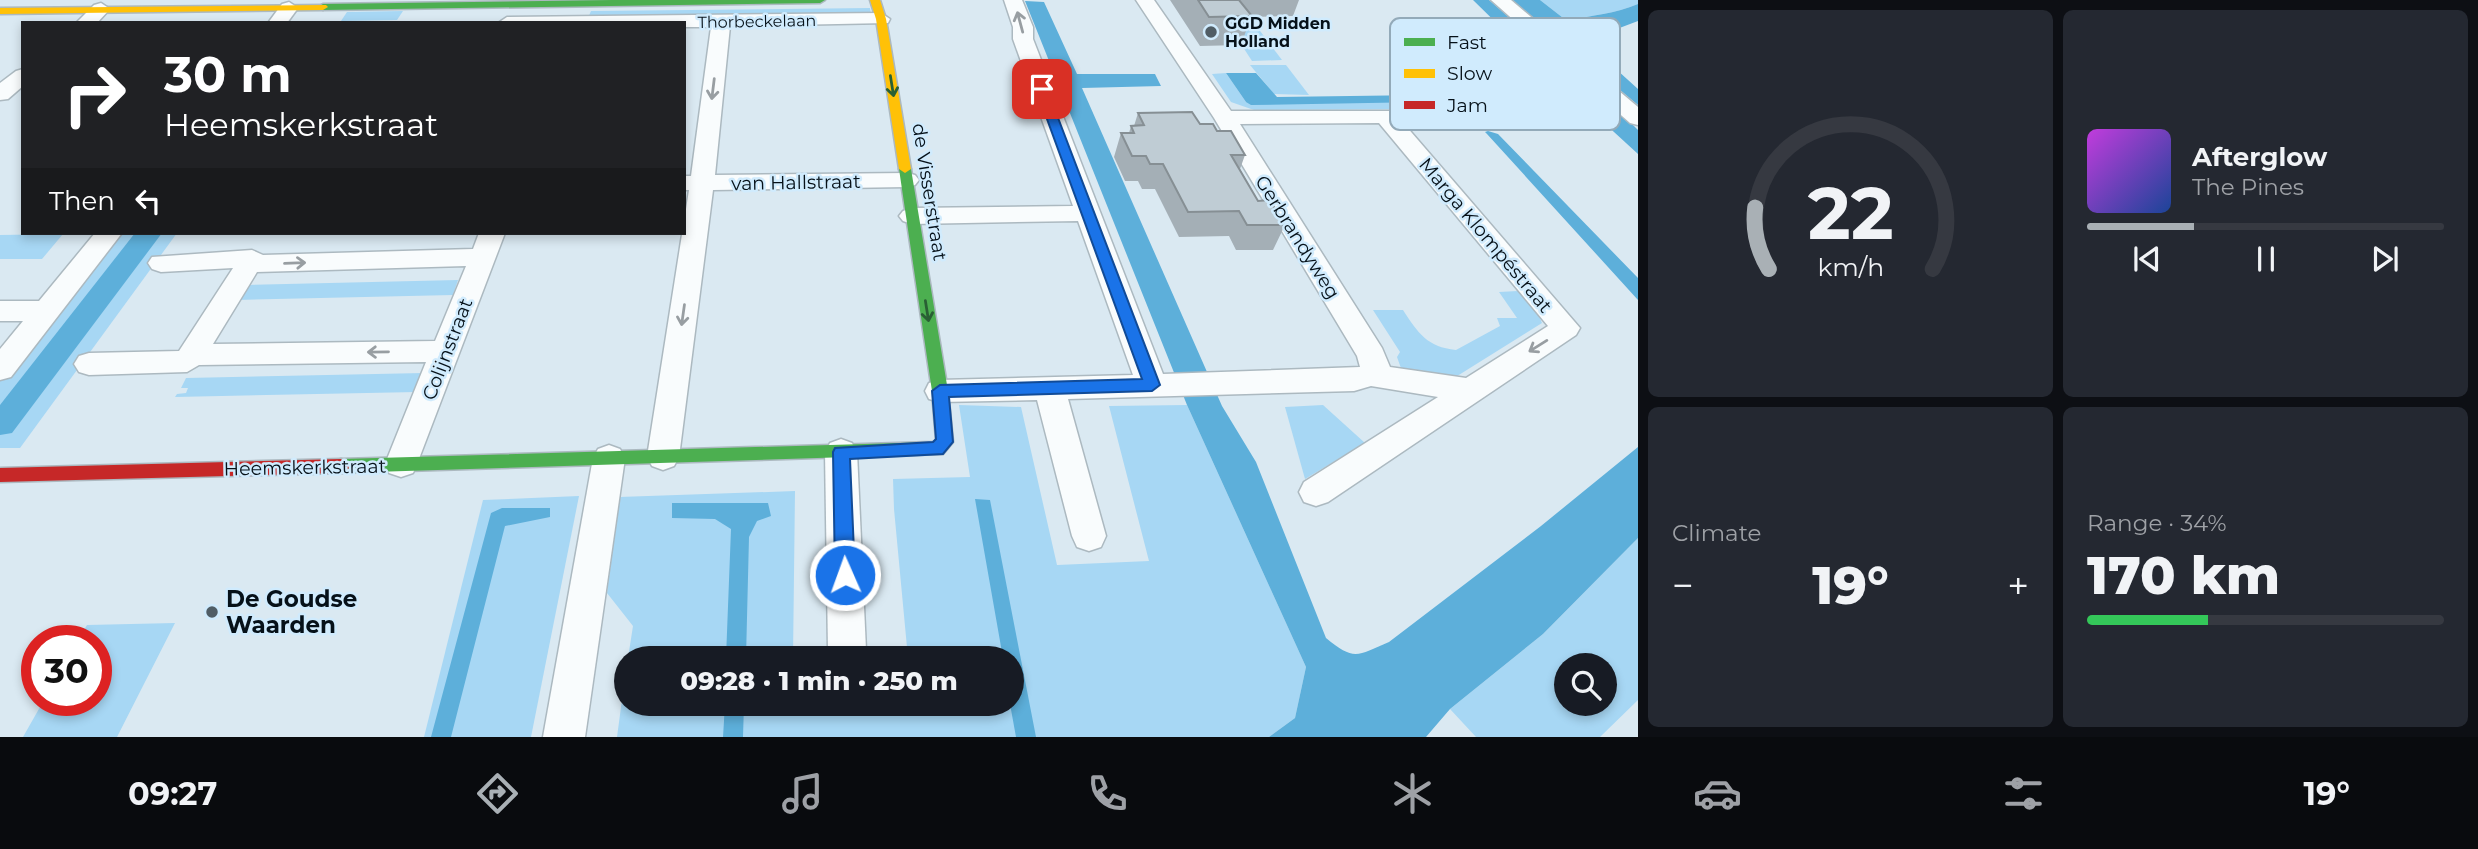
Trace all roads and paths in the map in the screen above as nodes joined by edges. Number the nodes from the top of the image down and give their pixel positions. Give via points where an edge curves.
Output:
1 (820, 0) edge
2 (1013, 0) edge
3 (1145, 0) edge
4 (1500, 0) edge
5 (577, 2) junction
6 (256, 4) edge
7 (101, 9) junction
8 (878, 9) edge
9 (0, 11) edge
10 (283, 15) edge
11 (1521, 18) edge
12 (87, 21) edge
13 (568, 21) edge
14 (686, 22) edge
15 (721, 22) junction
16 (21, 77) edge
17 (0, 94) edge
18 (1620, 103) edge
19 (1225, 118) junction
20 (1638, 118) edge
21 (1390, 122) edge
22 (1397, 130) edge
23 (907, 180) junction
24 (693, 183) edge
25 (1088, 212) junction
26 (912, 216) junction
27 (107, 235) edge
28 (487, 245) edge
29 (161, 263) dead end
30 (249, 264) junction
31 (0, 311) edge
32 (47, 311) junction
33 (447, 351) junction
34 (191, 355) junction
35 (89, 363) dead end
36 (0, 369) edge
37 (1371, 375) junction
38 (1164, 386) junction
39 (1049, 387) junction
40 (1468, 390) junction
41 (940, 391) junction
42 (841, 452) junction
43 (663, 457) junction
44 (610, 458) junction
45 (401, 464) junction
46 (0, 475) edge
47 (1316, 492) dead end
48 (1089, 536) dead end
49 (847, 646) edge
50 (564, 737) edge

1 - 5 street, Thorbeckelaan
25 -> 2 street via 1023,39
3 - 19 street, Gerbrandyweg
4 - 11 street
5 - 10 street, Thorbeckelaan
5 - 13 street
6 - 7 street, Thorbeckelaan
6 - 10 street, Thorbeckelaan
7 - 9 street, Thorbeckelaan
7 - 12 street
8 - 15 street, Thorbeckelaan
8 -> 23 street, de Visserstraat
14 - 15 street, Thorbeckelaan
15 -> 24 street
16 - 17 street
18 - 20 street
19 -> 21 street, Marga Klompéstraat via 1385,116
19 - 37 street, Gerbrandyweg via 1372,355 1375,367
22 -> 40 street, Marga Klompéstraat via 1566,328
23 - 24 street, van Hallstraat
23 - 26 street, de Visserstraat
24 -> 43 street
25 - 26 street
25 - 38 street
26 -> 41 street, de Visserstraat
27 - 32 street
30 -> 28 street
28 - 33 street, Colijnstraat
29 - 30 street via 252,260
30 - 34 street
31 - 32 street
32 - 36 street
33 -> 34 street
33 - 45 street, Colijnstraat
34 - 35 street via 187,361
37 - 38 street via 1354,380
37 - 40 street
38 - 39 street
39 - 41 street
39 - 48 street
40 - 47 street, Marga Klompéstraat
41 - 42 street, Heemskerkstraat via 945,442 937,449
42 - 43 street, Heemskerkstraat
42 - 49 street
43 - 44 street, Heemskerkstraat
44 - 45 street, Heemskerkstraat
44 - 50 street
45 - 46 street, Heemskerkstraat

